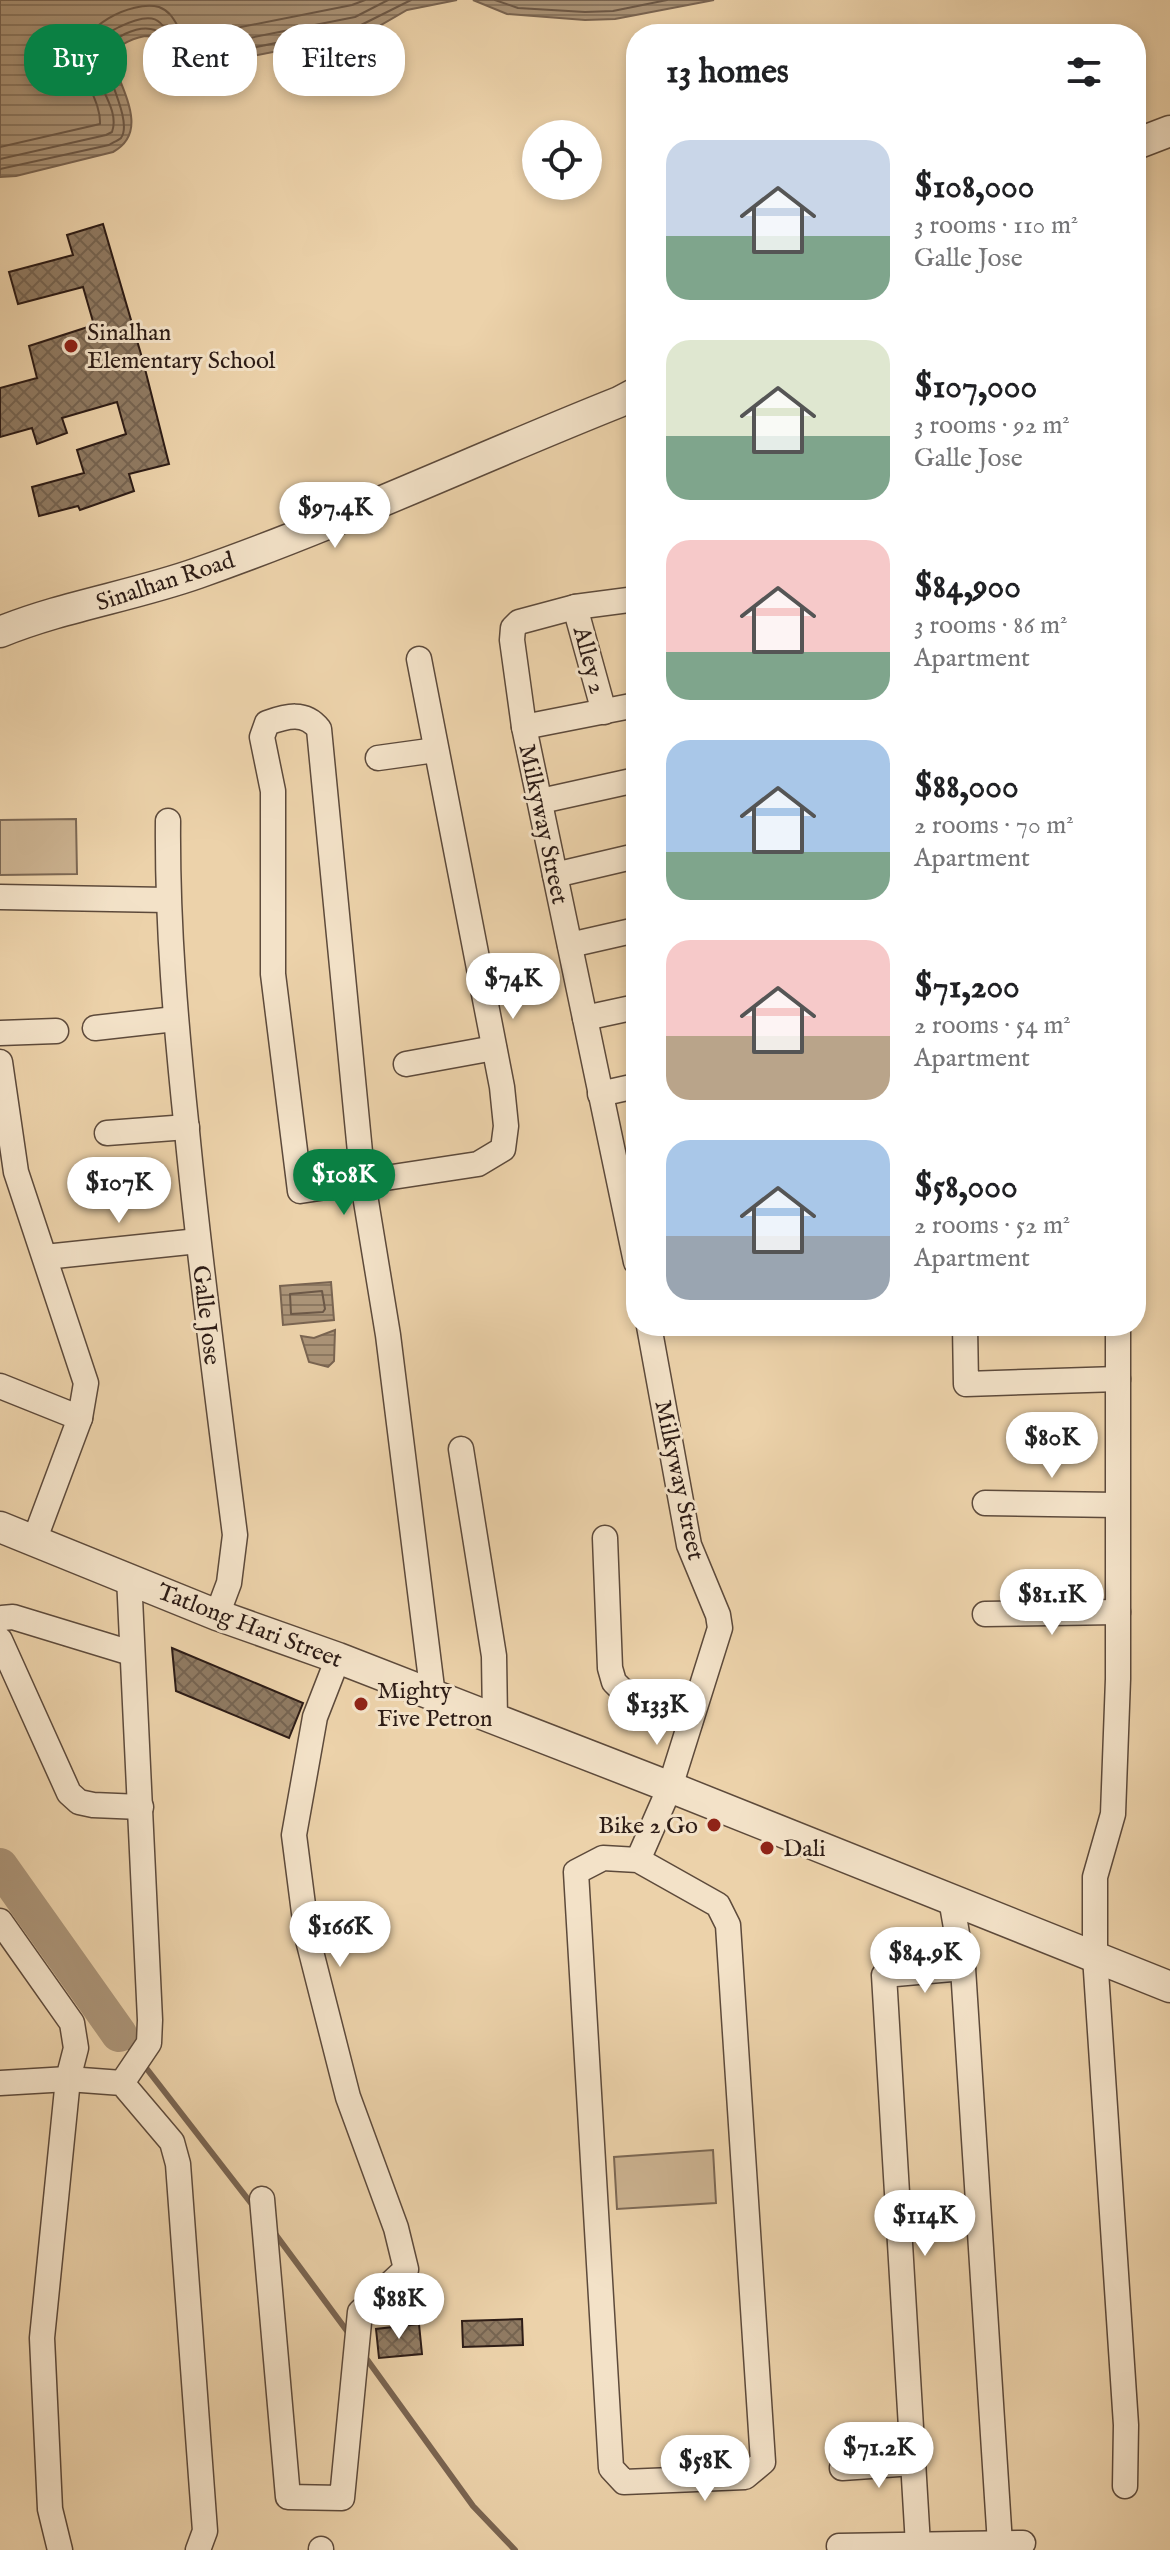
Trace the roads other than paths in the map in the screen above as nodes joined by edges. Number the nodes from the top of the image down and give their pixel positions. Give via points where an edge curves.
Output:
1 (1170, 131) edge
2 (1146, 140) edge
3 (626, 398) edge
4 (626, 600) edge
5 (575, 607) junction
6 (0, 632) edge
7 (419, 659) dead end
8 (626, 707) edge
9 (604, 712) junction
10 (524, 727) junction
11 (436, 750) junction
12 (378, 758) dead end
13 (626, 782) edge
14 (541, 801) junction
15 (168, 821) dead end
16 (626, 858) edge
17 (555, 875) junction
18 (0, 897) edge
19 (167, 900) junction
20 (626, 932) edge
21 (570, 945) junction
22 (626, 1009) edge
23 (585, 1018) junction
24 (175, 1019) junction
25 (95, 1028) dead end
26 (56, 1031) dead end
27 (0, 1033) edge
28 (494, 1048) junction
29 (0, 1062) edge
30 (406, 1064) dead end
31 (626, 1088) edge
32 (600, 1094) junction
33 (187, 1127) junction
34 (107, 1133) dead end
35 (625, 1164) edge
36 (363, 1183) junction
37 (198, 1241) junction
38 (45, 1257) junction
39 (651, 1336) edge
40 (965, 1336) edge
41 (1118, 1336) edge
42 (1118, 1379) junction
43 (0, 1386) edge
44 (80, 1418) junction
45 (461, 1449) dead end
46 (985, 1503) dead end
47 (1117, 1505) junction
48 (0, 1527) edge
49 (605, 1538) dead end
50 (34, 1541) junction
51 (129, 1577) junction
52 (1118, 1612) junction
53 (985, 1614) dead end
54 (217, 1615) junction
55 (0, 1620) edge
56 (0, 1640) edge
57 (131, 1653) junction
58 (338, 1658) junction
59 (433, 1696) junction
60 (495, 1720) junction
61 (690, 1722) junction
62 (670, 1787) junction
63 (141, 1807) junction
64 (638, 1860) junction
65 (951, 1899) junction
66 (0, 1921) edge
67 (1095, 1956) junction
68 (963, 1968) junction
69 (1170, 1987) edge
70 (126, 2077) junction
71 (68, 2079) junction
72 (0, 2083) edge
73 (262, 2199) dead end
74 (913, 2463) junction
75 (842, 2468) dead end
76 (1125, 2486) dead end
77 (839, 2546) dead end
78 (913, 2547) edge
79 (60, 2550) edge
80 (198, 2550) edge

1 - 2 street
3 - 6 street, Sinalhan Road via 377,505 197,574
4 - 5 street
5 - 9 street, Alley 2
5 - 10 street, Milkyway Street via 513,628
7 - 11 street
8 - 9 street
9 - 10 street
10 - 14 street, Milkyway Street
11 - 12 street
11 - 28 street
13 - 14 street
14 - 17 street, Milkyway Street
15 - 19 street, Galle Jose
16 - 17 street
17 - 21 street, Milkyway Street
18 - 19 street
19 - 24 street, Galle Jose
20 - 21 street
21 - 23 street, Milkyway Street
22 - 23 street
23 - 32 street, Milkyway Street
24 - 25 street
24 - 33 street, Galle Jose
26 - 27 street
28 - 30 street
28 - 36 street via 506,1126 503,1149 478,1164
29 - 38 street via 16,1172
31 - 32 street
32 - 35 street, Milkyway Street
33 - 34 street
33 - 37 street, Galle Jose
36 - 36 street via 300,1191 273,974 273,791 262,737 267,723 283,717 301,716 319,729
36 - 59 street via 388,1335
37 - 38 street
37 - 54 street, Galle Jose via 235,1535 229,1583
38 - 44 street via 86,1383
39 - 61 street, Milkyway Street via 689,1545 720,1628
40 - 42 street via 966,1384
41 - 42 street
42 - 47 street
43 - 44 street
44 - 50 street
45 - 60 street via 494,1656
46 - 47 street
47 - 52 street
48 - 50 street, Tatlong Hari Street
49 - 61 street via 614,1682
50 - 51 street, Tatlong Hari Street
51 - 54 street, Tatlong Hari Street
51 - 57 street
52 - 53 street
52 - 67 street via 1113,1814 1095,1877
54 - 58 street, Tatlong Hari Street
55 - 57 street via 13,1617
56 - 63 street via 69,1793 93,1805
57 - 63 street
58 - 59 street, Tatlong Hari Street
58 - 73 street via 315,1717 294,1835 307,1936 344,2083 406,2269 360,2312 342,2498 288,2497
59 - 60 street, Tatlong Hari Street
60 - 62 street, Tatlong Hari Street
61 - 62 street, Milkyway Street
62 - 64 street, Milkyway Street
62 - 65 street, Tatlong Hari Street
63 - 70 street via 149,2043
64 - 64 street via 603,1858 576,1872 611,2468 624,2482 745,2477 763,2462 728,1925 718,1905
65 - 67 street, Tatlong Hari Street
65 - 68 street
66 - 71 street via 72,2023 76,2048
67 - 69 street, Tatlong Hari Street
67 - 76 street via 1126,2425
68 - 74 street via 884,1975
68 - 78 street via 1012,2543
70 - 71 street
70 - 80 street via 172,2142 178,2164 205,2531
71 - 72 street
71 - 79 street via 42,2338 50,2509
74 - 75 street
74 - 78 street
77 - 78 street

